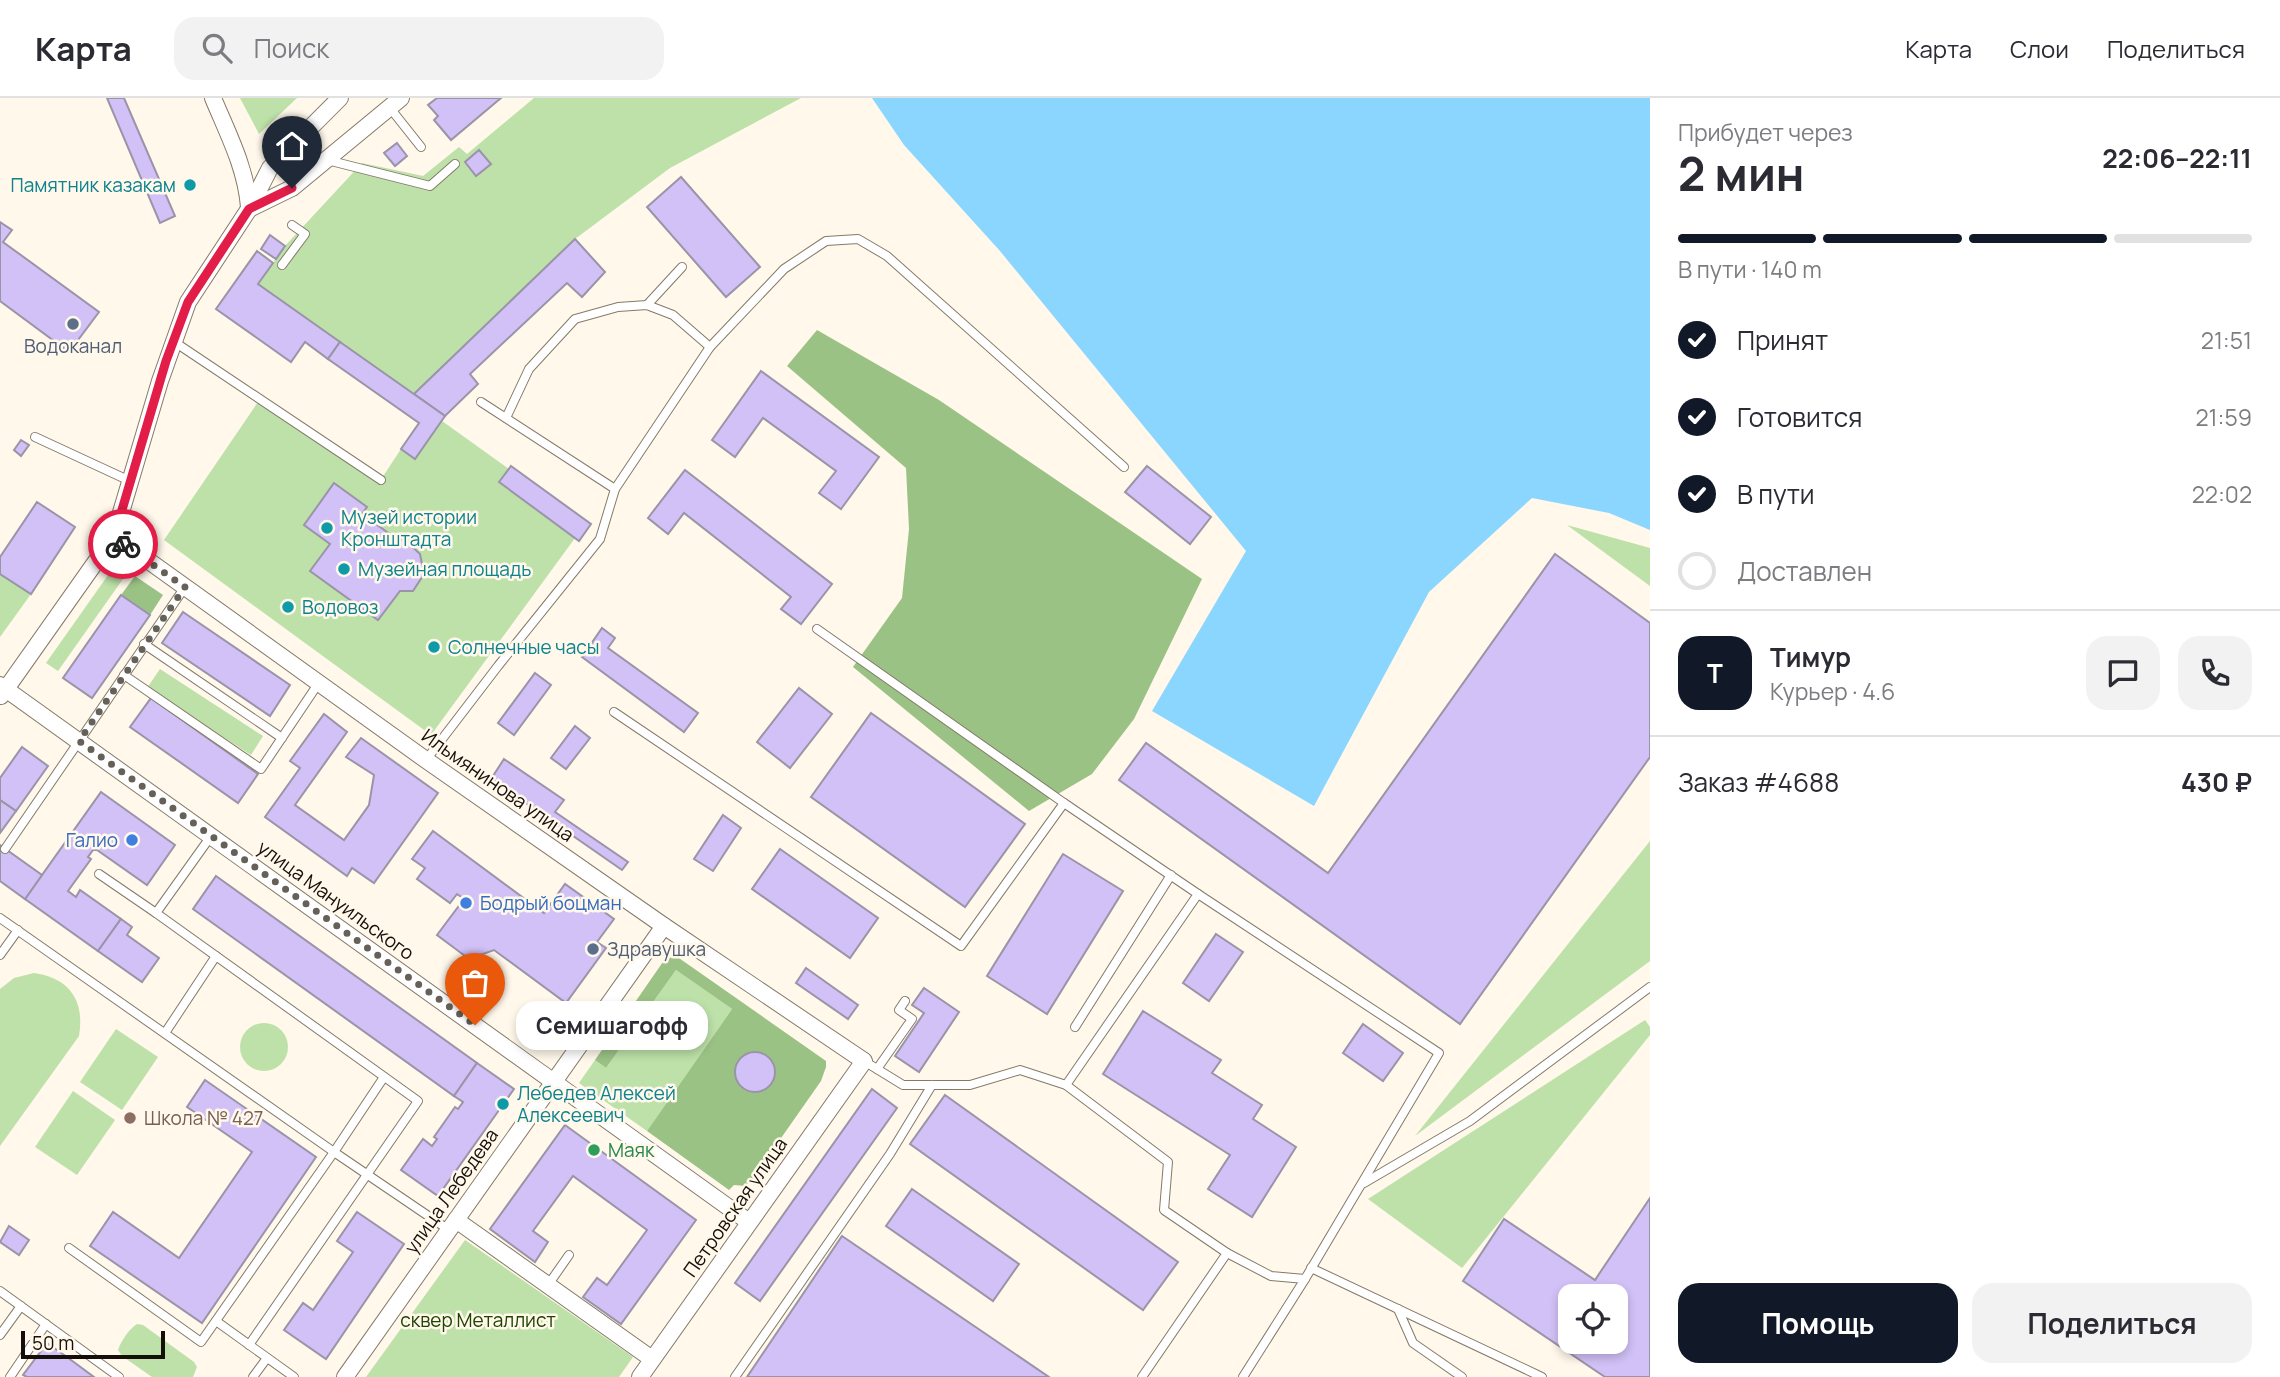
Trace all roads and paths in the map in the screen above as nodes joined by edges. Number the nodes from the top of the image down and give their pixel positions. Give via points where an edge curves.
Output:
1 (214, 98) edge
2 (340, 98) edge
3 (396, 103) edge
4 (421, 147) dead end
5 (327, 160) junction
6 (455, 164) dead end
7 (249, 209) junction
8 (292, 225) dead end
9 (282, 265) dead end
10 (682, 267) dead end
11 (647, 305) junction
12 (173, 341) junction
13 (710, 347) junction
14 (481, 402) dead end
15 (506, 418) junction
16 (35, 437) dead end
17 (1124, 467) dead end
18 (381, 480) dead end
19 (131, 481) junction
20 (615, 489) junction
21 (114, 537) junction
22 (185, 587) junction
23 (817, 629) dead end
24 (144, 644) junction
25 (124, 675) junction
26 (318, 684) junction
27 (2, 690) edge
28 (614, 712) dead end
29 (282, 738) junction
30 (79, 741) junction
31 (426, 760) junction
32 (1064, 803) junction
33 (211, 836) junction
34 (5, 849) dead end
35 (99, 874) dead end
36 (1171, 875) junction
37 (1198, 894) junction
38 (156, 913) junction
39 (0, 918) edge
40 (664, 926) junction
41 (18, 930) junction
42 (0, 955) edge
43 (216, 956) junction
44 (1650, 987) edge
45 (905, 1001) dead end
46 (1075, 1027) dead end
47 (165, 1033) junction
48 (870, 1065) junction
49 (384, 1077) junction
50 (554, 1082) junction
51 (932, 1085) junction
52 (1066, 1085) junction
53 (334, 1152) junction
54 (368, 1175) junction
55 (1361, 1185) junction
56 (749, 1222) junction
57 (453, 1225) junction
58 (69, 1248) dead end
59 (1227, 1253) junction
60 (569, 1255) dead end
61 (1311, 1268) junction
62 (1305, 1279) junction
63 (548, 1285) junction
64 (0, 1291) edge
65 (20, 1306) junction
66 (1398, 1310) junction
67 (216, 1321) junction
68 (46, 1324) junction
69 (0, 1335) edge
70 (249, 1345) junction
71 (267, 1358) junction
72 (652, 1359) junction
73 (10, 1377) edge
74 (119, 1377) edge
75 (253, 1377) edge
76 (294, 1377) edge
77 (345, 1377) edge
78 (640, 1377) edge
79 (735, 1377) edge
80 (1142, 1377) edge
81 (1243, 1377) edge
82 (1462, 1377) edge
83 (1542, 1377) edge

1 - 7 street via 240,161
2 - 7 street via 270,168
3 - 4 lane
3 - 5 street
5 - 6 lane via 430,186
5 - 7 street via 292,188
7 - 12 street via 188,302
8 - 9 lane via 305,234
10 - 11 lane
11 - 13 lane via 673,315
11 - 15 lane via 618,307 575,319 529,369
12 - 18 lane
12 - 19 street
13 - 17 lane via 783,269 826,241 858,239 887,256
13 - 20 lane
14 - 15 lane
15 - 20 lane
16 - 19 lane
19 - 21 street
20 - 31 lane via 600,539
21 - 22 street, Ильмянинова улица
21 - 27 street
22 - 24 lane
22 - 26 street, Ильмянинова улица
23 - 32 lane
24 - 25 lane
24 - 29 lane
25 - 29 lane via 261,769
25 - 30 lane
26 - 29 lane
26 - 31 street, Ильмянинова улица
27 - 30 street, улица Мануильского
28 - 32 lane via 961,946
30 - 33 street, улица Мануильского
30 - 34 lane
31 - 40 street, Ильмянинова улица
32 - 36 lane
33 - 38 lane
33 - 50 street, улица Мануильского
35 - 38 lane
36 - 37 lane
36 - 46 lane
37 - 52 lane
37 - 55 lane via 1438,1053
38 - 43 lane
39 - 41 lane
40 - 48 street, Ильмянинова улица
40 - 50 street, улица Лебедева
41 - 42 lane
41 - 47 lane
43 - 47 lane
43 - 49 lane
44 - 55 lane via 1470,1121
45 - 48 lane via 899,1010 912,1018
47 - 53 lane
48 - 51 lane via 903,1085
48 - 56 street, Петровская улица
49 - 53 lane
49 - 54 lane via 418,1101
50 - 56 street, улица Мануильского
50 - 57 street, улица Лебедева
51 - 52 lane via 971,1085 1020,1070
51 - 79 lane via 890,1154
52 - 59 lane via 1168,1162 1164,1210
53 - 54 lane
53 - 67 lane
54 - 57 lane
54 - 70 lane
55 - 61 lane
56 - 72 street, Петровская улица
57 - 63 street
57 - 77 street, улица Лебедева
58 - 67 lane via 201,1342
59 - 62 lane via 1271,1276
59 - 80 lane
60 - 63 lane
61 - 62 lane
61 - 66 lane
62 - 81 lane
63 - 72 street
64 - 65 lane
65 - 68 lane
65 - 69 lane
66 - 82 lane via 1413,1343
66 - 83 lane
67 - 70 lane
68 - 73 lane
68 - 74 lane
70 - 71 lane
71 - 75 lane
71 - 76 lane
72 - 78 street, Петровская улица

